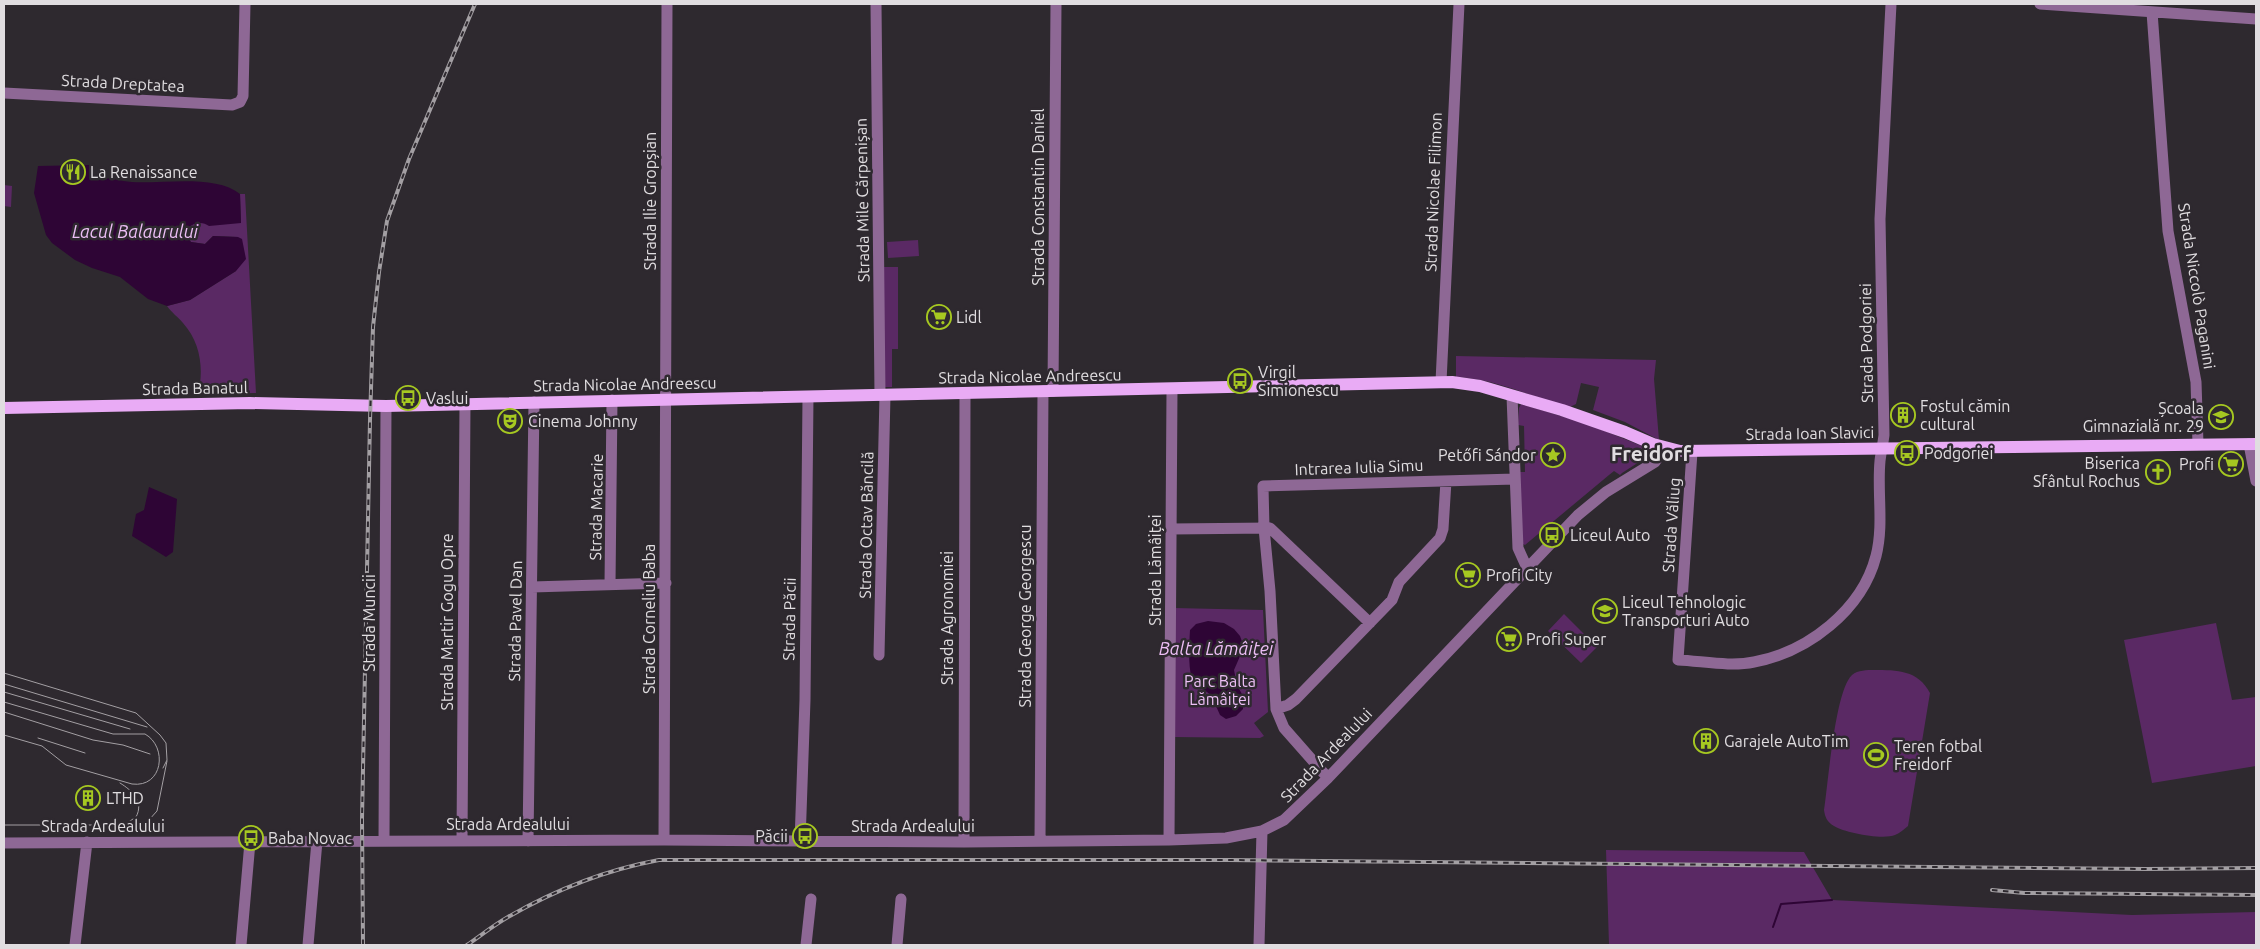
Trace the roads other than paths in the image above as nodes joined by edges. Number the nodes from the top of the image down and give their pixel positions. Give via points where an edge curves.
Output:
1 (246, 4) edge
2 (666, 4) edge
3 (876, 4) edge
4 (1056, 4) edge
5 (1459, 4) edge
6 (1891, 4) edge
7 (2040, 4) edge
8 (2152, 12) junction
9 (2256, 20) edge
10 (4, 93) edge
11 (1441, 382) junction
12 (1172, 390) junction
13 (1048, 391) junction
14 (965, 393) junction
15 (883, 395) junction
16 (1512, 396) junction
17 (808, 397) junction
18 (667, 399) junction
19 (612, 400) junction
20 (534, 402) junction
21 (465, 403) junction
22 (386, 406) junction
23 (4, 408) edge
24 (2198, 444) junction
25 (2253, 444) edge
26 (1664, 448) junction
27 (1882, 448) junction
28 (1692, 452) junction
29 (1516, 479) junction
30 (1446, 480) junction
31 (2256, 481) edge
32 (1264, 528) junction
33 (1171, 529) junction
34 (1527, 568) junction
35 (666, 583) junction
36 (610, 584) junction
37 (532, 587) junction
38 (1370, 623) junction
39 (879, 655) dead end
40 (1678, 660) joint
41 (1276, 709) junction
42 (1328, 778) junction
43 (1262, 831) junction
44 (462, 840) junction
45 (528, 840) junction
46 (664, 840) junction
47 (1169, 840) junction
48 (317, 841) junction
49 (384, 841) junction
50 (86, 842) junction
51 (250, 842) junction
52 (800, 842) junction
53 (964, 842) junction
54 (1040, 842) junction
55 (5, 846) edge
56 (811, 899) dead end
57 (900, 899) dead end
58 (75, 945) edge
59 (241, 945) edge
60 (308, 945) edge
61 (806, 945) edge
62 (897, 945) edge
63 (1259, 945) edge

1 - 10 street, Strada Dreptatea via 243,96 240,102 232,105
2 - 18 street, Strada Ilie Gropșian
3 - 15 street, Strada Mile Cărpenișan
4 - 13 street, Strada Constantin Daniel
5 - 11 street, Strada Nicolae Filimon
6 - 27 street, Strada Podgoriei via 1880,219
7 - 8 street
8 - 9 street
8 - 24 street, Strada Niccolò Paganini via 2168,231 2196,382
11 - 12 main road, Strada Nicolae Andreescu
11 - 16 main road, Strada Nicolae Andreescu via 1480,386
12 - 13 main road, Strada Nicolae Andreescu
12 - 33 street, Strada Lămâiței
13 - 14 main road, Strada Nicolae Andreescu
13 - 54 street, Strada George Georgescu
14 - 15 main road, Strada Nicolae Andreescu
14 - 53 street, Strada Agronomiei
15 - 17 main road, Strada Nicolae Andreescu
15 - 39 street, Strada Octav Băncilă
16 - 26 main road, Strada Nicolae Andreescu via 1610,426
16 - 29 street
17 - 18 main road, Strada Nicolae Andreescu
17 - 52 street, Strada Păcii via 804,611 806,700
18 - 19 main road, Strada Nicolae Andreescu
18 - 35 street, Strada Corneliu Baba
19 - 20 main road, Strada Nicolae Andreescu
19 - 36 street, Strada Macarie
20 - 21 main road, Strada Nicolae Andreescu
20 - 37 street, Strada Pavel Dan
21 - 22 main road, Strada Nicolae Andreescu
21 - 44 street, Strada Martir Gogu Opre
22 - 23 main road, Strada Banatul via 250,403
22 - 49 street, Strada Muncii
24 - 25 main road, Strada Ioan Slavici
24 - 27 main road, Strada Ioan Slavici
25 - 31 street
26 - 28 main road, Strada Ioan Slavici
26 - 34 street, Strada Ardealului via 1655,462 1606,492 1584,510
27 - 28 main road, Strada Ioan Slavici
27 - 40 street, Strada Podgoriei via 1876,556 1868,578 1842,614 1807,642 1767,659 1737,664
28 - 40 street, Strada Văliug
29 - 30 street, Intrarea Iulia Simu
29 - 34 street via 1518,548
30 - 32 street, Intrarea Iulia Simu via 1263,486
30 - 38 street via 1440,538 1399,582 1392,600
32 - 33 street
32 - 38 street via 1274,530
32 - 41 street
33 - 47 street, Strada Lămâiței
34 - 42 street, Strada Ardealului
35 - 36 street
35 - 46 street, Strada Corneliu Baba
36 - 37 street
37 - 45 street, Strada Pavel Dan
38 - 41 street via 1296,699
41 - 42 street via 1284,728
42 - 43 street, Strada Ardealului via 1288,817
43 - 47 street, Strada Ardealului via 1226,838
43 - 63 street
44 - 45 street, Strada Ardealului
44 - 49 street, Strada Ardealului
45 - 46 street, Strada Ardealului
46 - 52 street, Strada Ardealului
47 - 54 street, Strada Ardealului
48 - 49 street, Strada Ardealului
48 - 51 street, Strada Ardealului
48 - 60 street
50 - 51 street, Strada Ardealului
50 - 55 street, Strada Ardealului
50 - 58 street
51 - 59 street
52 - 53 street, Strada Ardealului
53 - 54 street, Strada Ardealului
56 - 61 street
57 - 62 street

